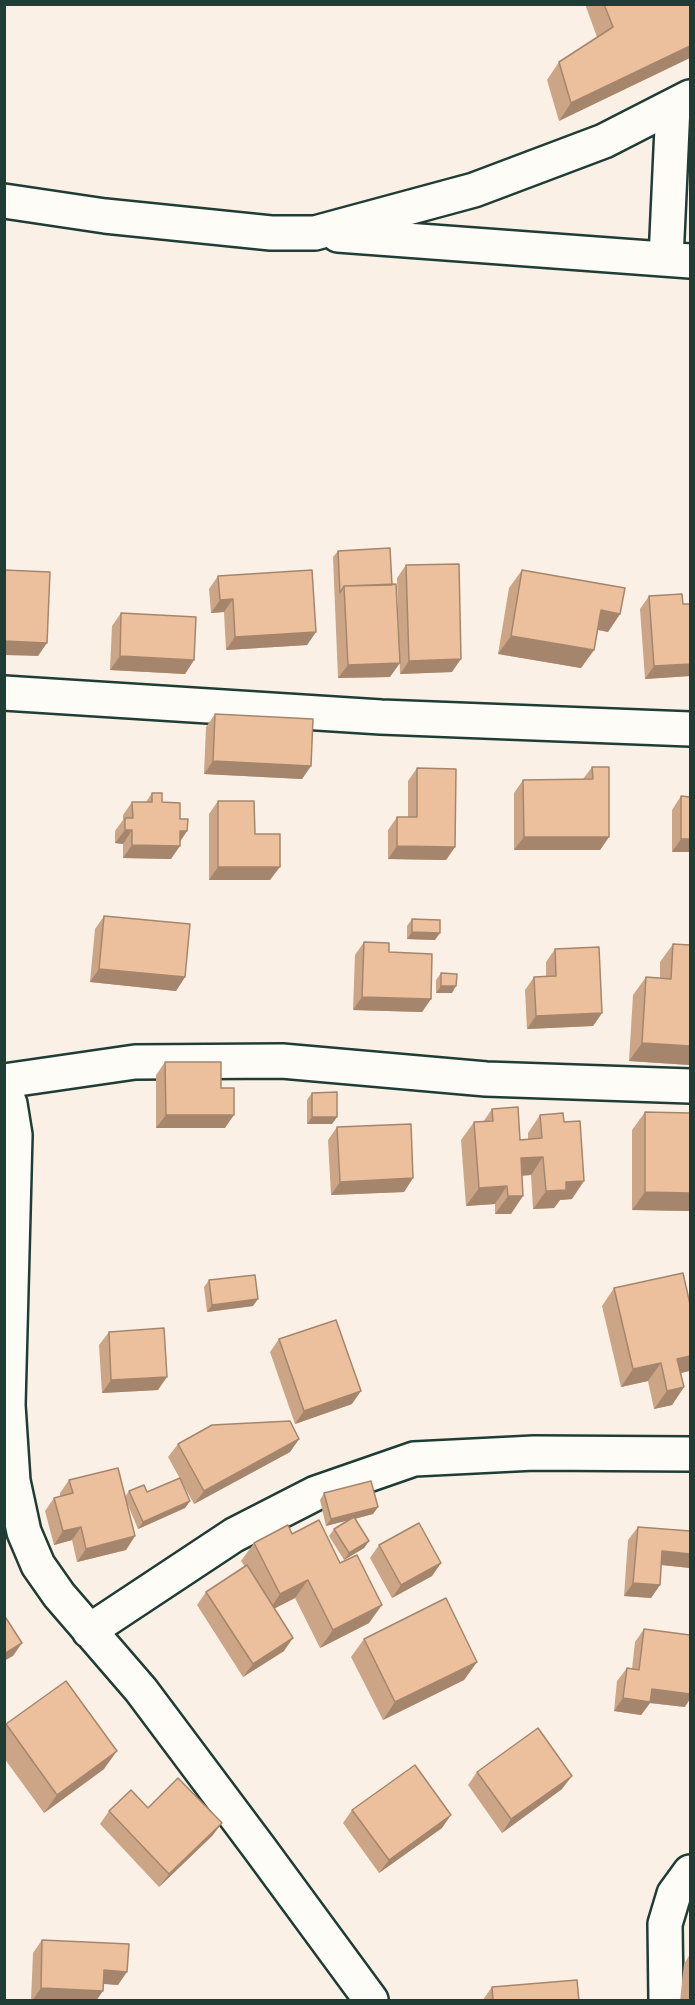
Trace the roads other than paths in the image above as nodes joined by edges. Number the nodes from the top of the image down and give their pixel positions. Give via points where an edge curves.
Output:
1 (682, 101) edge
2 (4, 201) edge
3 (315, 233) junction
4 (678, 260) edge
5 (4, 693) edge
6 (690, 729) edge
7 (4, 1081) edge
8 (690, 1086) edge
9 (4, 1089) edge
10 (690, 1454) edge
11 (89, 1631) junction
12 (690, 1872) edge
13 (371, 2001) edge
14 (666, 2001) edge

1 - 3 street via 604,141 474,190
1 - 4 street
2 - 3 street via 105,216 271,233
3 - 4 street
5 - 6 street via 381,717
7 - 8 street via 135,1062 282,1061 486,1079
9 - 11 street via 15,1135 8,1405 13,1481 24,1532 38,1565
10 - 11 street via 534,1453 414,1459 316,1493 234,1535
11 - 13 street via 141,1690
12 - 14 street via 674,1894 665,1924

